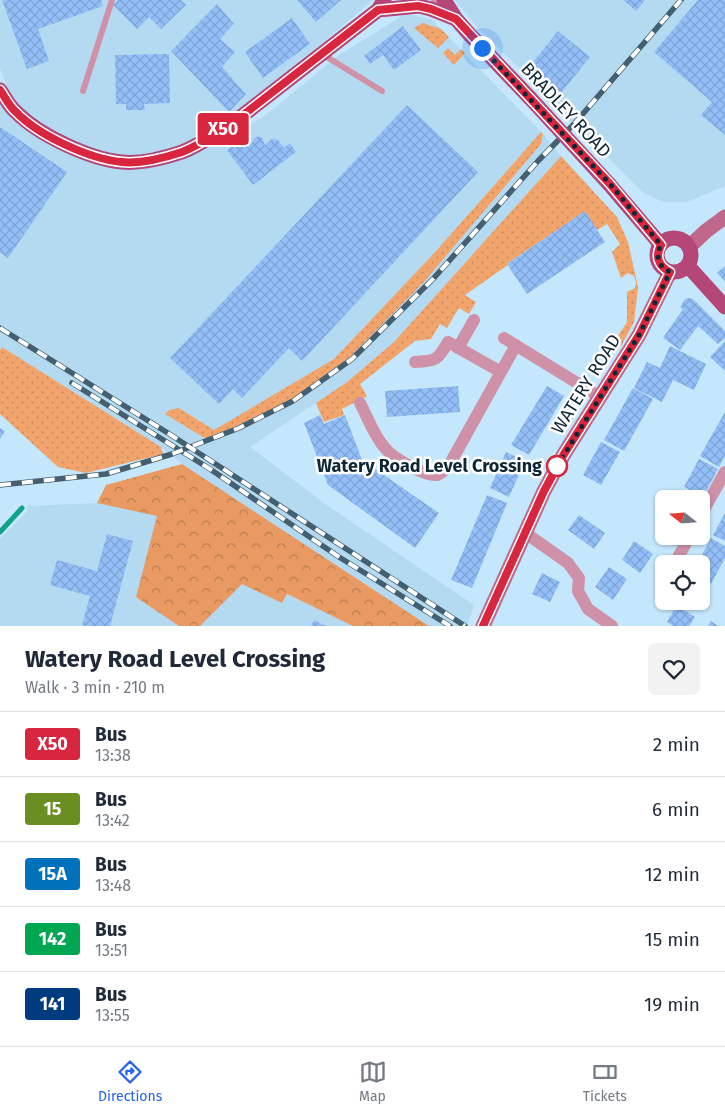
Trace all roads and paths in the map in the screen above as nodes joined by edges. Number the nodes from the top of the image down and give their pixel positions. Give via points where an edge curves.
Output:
1 (112, 0) edge
2 (434, 0) edge
3 (444, 0) edge
4 (381, 5) edge
5 (456, 19) junction
6 (321, 53) junction
7 (0, 90) edge
8 (83, 91) dead end
9 (382, 91) dead end
10 (725, 217) edge
11 (661, 245) junction
12 (689, 247) junction
13 (688, 266) junction
14 (670, 272) junction
15 (725, 307) edge
16 (474, 320) dead end
17 (504, 338) dead end
18 (516, 345) junction
19 (458, 348) junction
20 (415, 362) dead end
21 (500, 372) junction
22 (600, 396) junction
23 (360, 404) dead end
24 (725, 472) edge
25 (710, 499) edge
26 (524, 532) junction
27 (483, 626) edge
28 (612, 626) edge

1 - 8 lane
2 - 5 lane
3 - 5 main road, BRADLEY ROAD
4 - 5 main road via 418,6
4 - 6 main road
5 - 11 main road, BRADLEY ROAD, bridge via 610,184
6 - 7 main road via 215,134 182,152 154,160 122,162 75,149 32,125 15,111
6 - 9 lane
10 - 12 street
11 - 12 main road via 676,238
11 - 14 main road via 658,260 664,270
12 - 13 main road via 691,257
13 - 14 main road via 679,272
13 - 15 main road
14 - 22 street, WATERY ROAD via 639,335
16 - 19 street
17 - 18 street
18 - 21 street
18 - 22 street
19 - 20 street via 448,342 436,359
19 - 21 street
21 - 23 street via 447,469 439,475 412,467 395,457 385,448
22 - 26 street, WATERY ROAD via 564,454
24 - 25 street
26 - 27 street, WATERY ROAD
26 - 28 street via 568,562 579,578 578,591 588,609

